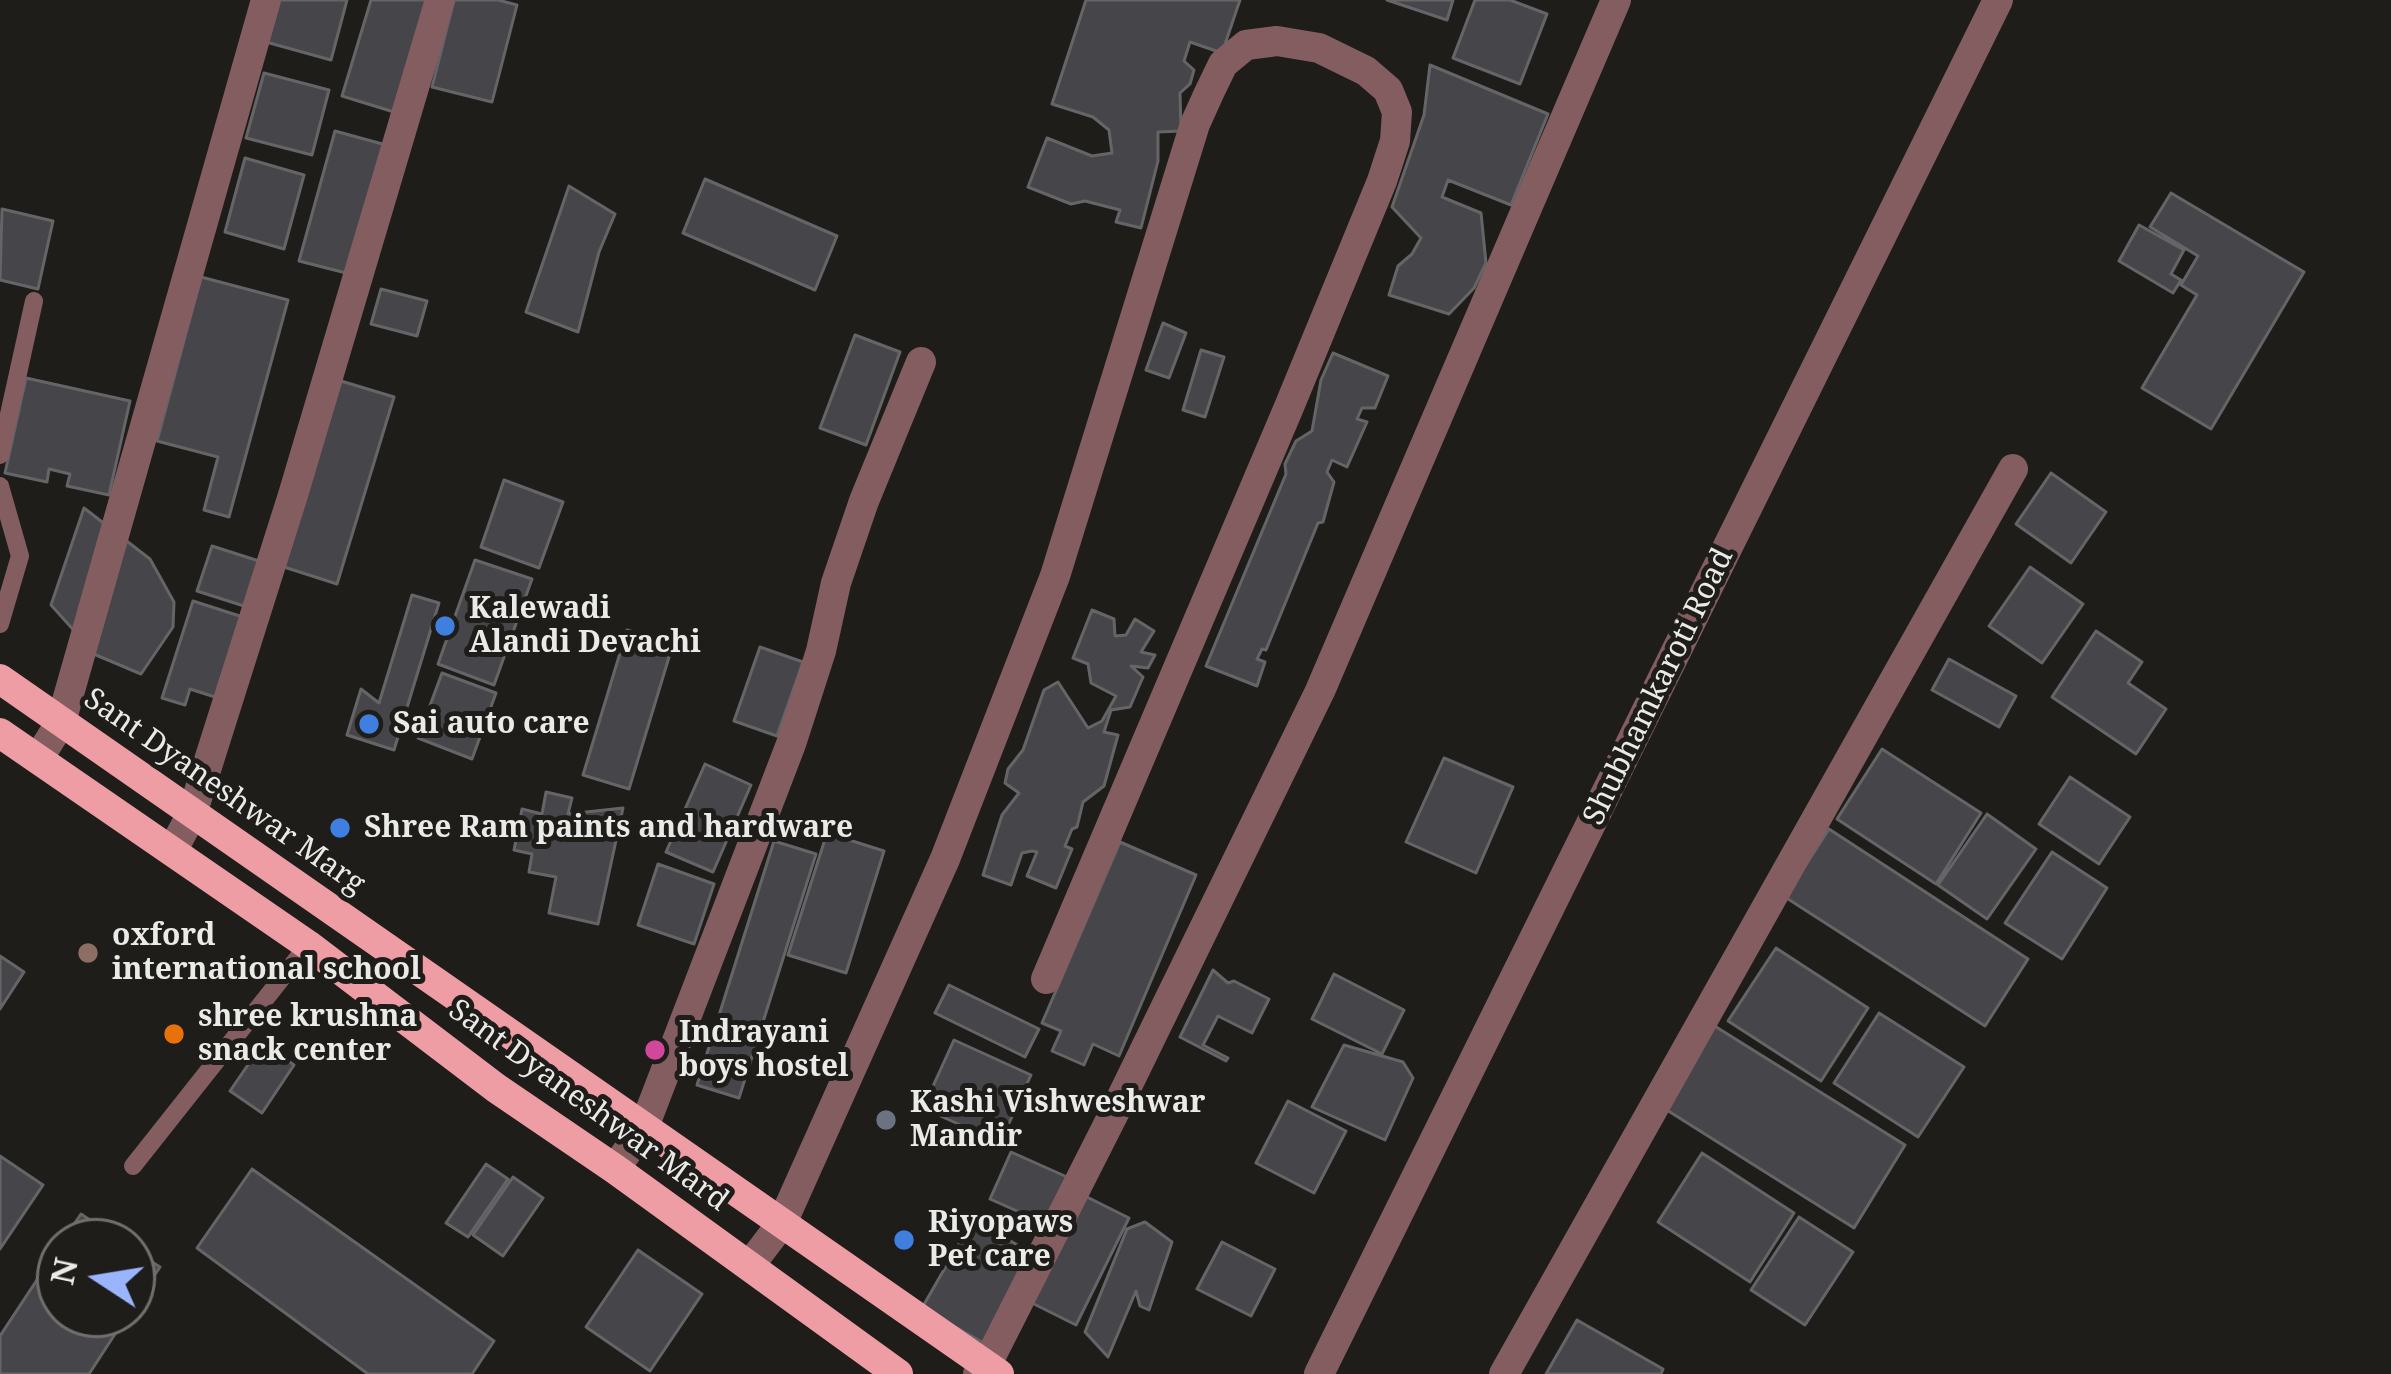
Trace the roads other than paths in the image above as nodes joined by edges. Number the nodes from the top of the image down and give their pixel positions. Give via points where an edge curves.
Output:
1 (266, 0) edge
2 (440, 0) edge
3 (1616, 0) edge
4 (1998, 0) edge
5 (34, 301) dead end
6 (920, 362) dead end
7 (0, 455) edge
8 (2013, 469) dead end
9 (0, 486) edge
10 (0, 624) edge
11 (0, 679) edge
12 (61, 722) junction
13 (0, 734) edge
14 (38, 759) junction
15 (192, 814) junction
16 (172, 851) junction
17 (308, 945) junction
18 (1046, 979) dead end
19 (527, 1046) junction
20 (496, 1088) junction
21 (644, 1126) junction
22 (133, 1166) dead end
23 (615, 1169) junction
24 (782, 1222) junction
25 (750, 1265) junction
26 (988, 1371) edge
27 (898, 1374) edge
28 (1319, 1374) edge
29 (1504, 1374) edge

1 - 12 street
2 - 15 street
3 - 26 street via 1320,691
4 - 28 street, Shubhamkaroti Road
5 - 7 lane
6 - 21 street via 843,562 791,744
8 - 29 street
9 - 10 lane via 20,556
11 - 12 main road, Sant Dyaneshwar Marg
12 - 14 street
12 - 15 main road, Sant Dyaneshwar Marg
13 - 14 main road, Sant Dyaneshwar Mard
14 - 16 main road, Sant Dyaneshwar Mard
15 - 16 street
15 - 19 main road, Sant Dyaneshwar Marg
16 - 17 main road, Sant Dyaneshwar Mard
17 - 20 main road, Sant Dyaneshwar Mard
17 - 22 lane
18 - 24 street via 1394,141 1397,112 1388,90 1319,48 1277,40 1246,45 1223,64 1209,93 1055,576 944,860
19 - 20 main road
19 - 21 main road, Sant Dyaneshwar Marg
20 - 23 main road, Sant Dyaneshwar Mard
21 - 23 street
21 - 24 main road, Sant Dyaneshwar Marg
23 - 25 main road, Sant Dyaneshwar Mard
24 - 25 street
24 - 26 main road, Sant Dyaneshwar Marg
25 - 27 main road, Sant Dyaneshwar Mard

